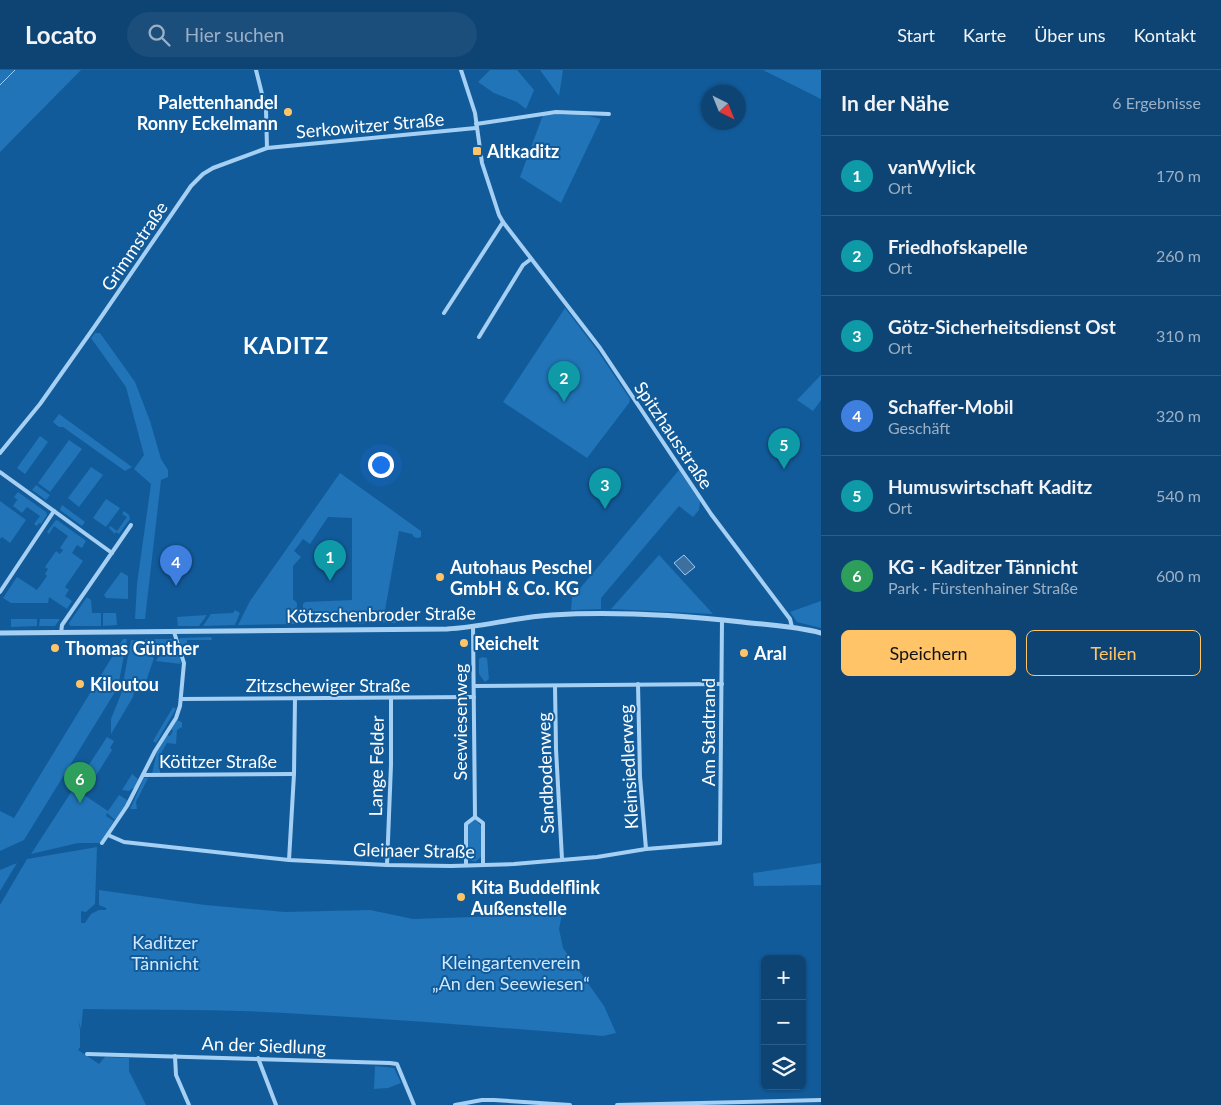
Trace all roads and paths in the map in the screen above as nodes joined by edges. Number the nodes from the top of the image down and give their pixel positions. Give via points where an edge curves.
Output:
1 (256, 70) edge
2 (461, 70) edge
3 (609, 114) dead end
4 (476, 126) junction
5 (267, 148) junction
6 (503, 222) junction
7 (531, 259) junction
8 (444, 312) dead end
9 (479, 337) dead end
10 (0, 452) edge
11 (0, 472) edge
12 (54, 511) junction
13 (131, 525) dead end
14 (112, 553) junction
15 (0, 592) edge
16 (722, 620) junction
17 (473, 627) junction
18 (792, 627) junction
19 (174, 632) junction
20 (0, 633) edge
21 (61, 633) junction
22 (821, 633) edge
23 (638, 684) junction
24 (722, 684) junction
25 (474, 686) junction
26 (556, 686) junction
27 (474, 697) junction
28 (391, 698) junction
29 (181, 699) junction
30 (295, 699) junction
31 (294, 774) junction
32 (143, 775) junction
33 (475, 817) junction
34 (108, 835) junction
35 (102, 843) dead end
36 (720, 843) joint
37 (646, 849) junction
38 (562, 859) junction
39 (289, 860) junction
40 (484, 864) junction
41 (387, 865) junction
42 (466, 865) junction
43 (87, 1054) dead end
44 (176, 1056) junction
45 (258, 1058) junction
46 (821, 1100) edge
47 (188, 1105) edge
48 (276, 1105) edge
49 (414, 1105) edge
50 (455, 1105) edge
51 (570, 1105) edge
52 (617, 1105) edge

1 - 5 street via 266,110
2 - 4 street
3 - 4 street, Serkowitzer Straße via 556,112
4 - 5 street, Serkowitzer Straße via 448,132
4 - 6 street, Spitzhausstraße via 482,163
5 - 10 street, Grimmstraße via 214,168 191,186 40,404
6 - 7 street, Spitzhausstraße
6 - 8 street
7 - 9 street
7 - 18 street, Spitzhausstraße via 600,348 711,514 790,619
11 - 12 street
12 - 14 street
12 - 15 street
13 - 14 street
14 - 21 street via 62,625
16 - 17 street, Kötzschenbroder Straße via 636,613 552,615
16 - 18 street, Kötzschenbroder Straße
16 - 24 street, Am Stadtrand
17 - 19 street, Kötzschenbroder Straße
17 - 25 street, Seewiesenweg
18 - 22 street, Kötzschenbroder Straße
19 - 21 street, Kötzschenbroder Straße
19 - 29 street via 184,663
20 - 21 street, Kötzschenbroder Straße
23 - 24 street
23 - 26 street
23 - 37 street, Kleinsiedlerweg via 640,777
24 - 36 street, Am Stadtrand
25 - 26 street
25 - 27 street, Seewiesenweg
26 - 38 street, Sandbodenweg
27 - 28 street, Zitzschewiger Straße
27 - 33 street, Seewiesenweg
28 - 30 street, Zitzschewiger Straße
28 - 41 street, Lange Felder
29 - 30 street, Zitzschewiger Straße
29 - 32 street via 176,718
30 - 31 street
31 - 32 street, Kötitzer Straße
31 - 39 street
32 - 34 street
33 - 40 street, Seewiesenweg via 483,823
33 - 42 street, Seewiesenweg via 466,824
34 - 35 street
34 - 39 street, Gleinaer Straße via 124,842
36 - 37 street, Gleinaer Straße
37 - 38 street, Gleinaer Straße
38 - 40 street, Gleinaer Straße
39 - 41 street, Gleinaer Straße
40 - 42 street, Gleinaer Straße
41 - 42 street, Gleinaer Straße
43 - 44 street, An der Siedlung
44 - 45 street, An der Siedlung
44 - 47 street via 176,1075
45 - 48 street
45 - 49 street, An der Siedlung via 397,1064
46 - 52 street
50 - 51 street via 494,1100

